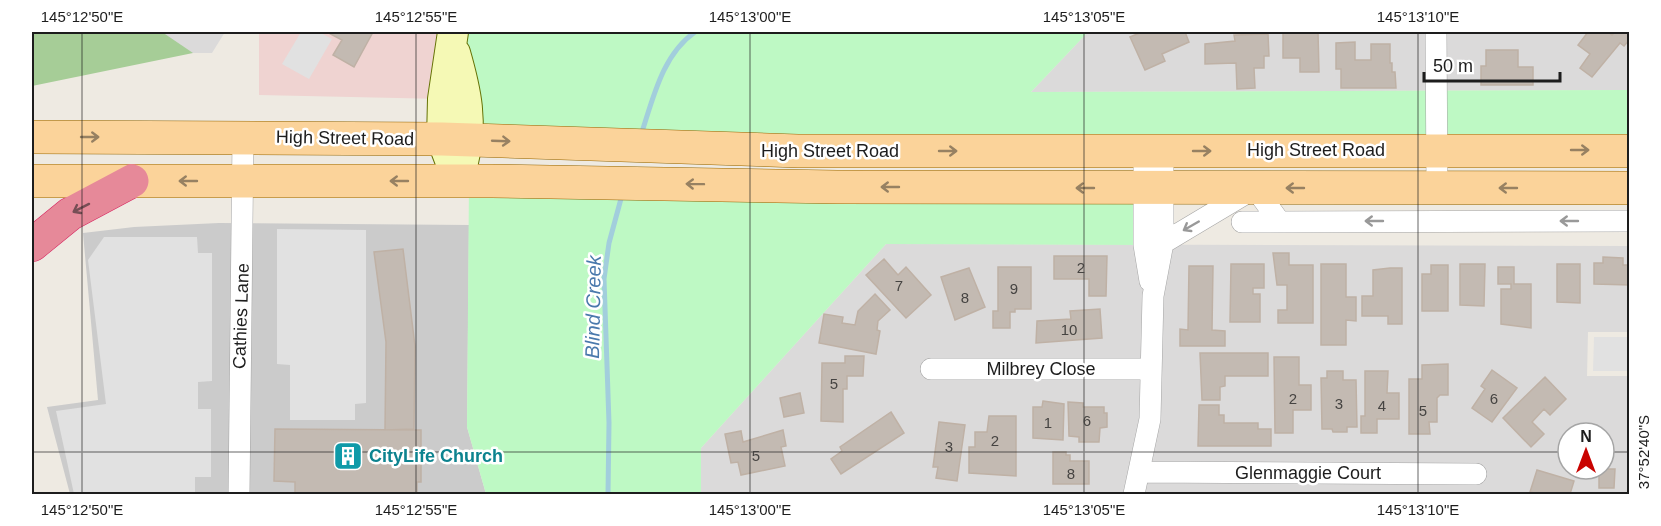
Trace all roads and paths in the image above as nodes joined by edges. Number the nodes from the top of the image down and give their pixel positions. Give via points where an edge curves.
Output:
1 (1436, 32) edge
2 (453, 38) edge
3 (32, 137) edge
4 (243, 137) junction
5 (455, 139) junction
6 (1437, 150) junction
7 (1153, 151) junction
8 (1629, 151) edge
9 (32, 181) edge
10 (132, 181) junction
11 (458, 181) junction
12 (244, 182) junction
13 (1154, 188) junction
14 (1255, 188) junction
15 (1437, 188) junction
16 (1629, 188) edge
17 (1629, 220) edge
18 (1279, 221) junction
19 (1242, 222) dead end
20 (1162, 243) junction
21 (32, 245) edge
22 (1153, 296) junction
23 (931, 369) dead end
24 (1151, 369) junction
25 (1139, 472) junction
26 (1476, 474) dead end
27 (239, 495) edge
28 (1134, 495) edge

1 - 6 street
2 - 5 street via 443,99
3 -> 4 main road, High Street Road
4 - 5 main road, High Street Road
4 - 12 street, Cathies Lane
5 -> 7 main road, High Street Road via 798,151
5 - 11 street
7 -> 6 main road, High Street Road
6 -> 8 main road, High Street Road
6 - 15 street
7 - 13 street
9 - 10 main road, High Street Road
12 -> 10 main road, High Street Road
10 -> 21 highway via 63,218
11 -> 12 main road, High Street Road
13 -> 11 main road, High Street Road
12 - 27 street, Cathies Lane
13 - 14 main road, High Street Road
13 - 20 street
13 - 22 street via 1144,245
15 -> 14 main road, High Street Road
14 - 18 street, High Street Road
14 -> 20 street
16 -> 15 main road, High Street Road
17 -> 18 street
18 - 19 street
20 - 22 street
22 - 24 street
23 - 24 street, Milbrey Close
24 - 25 street via 1150,419
25 - 26 street, Glenmaggie Court
25 - 28 street

